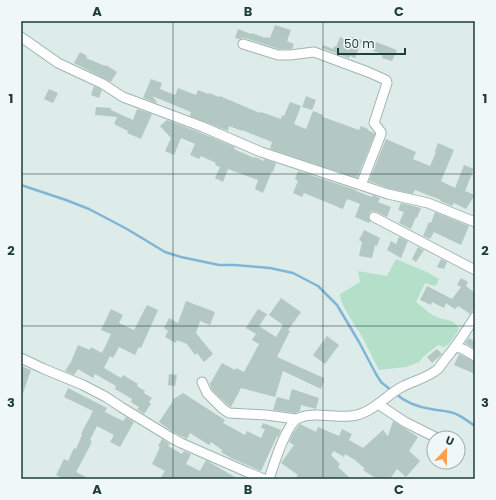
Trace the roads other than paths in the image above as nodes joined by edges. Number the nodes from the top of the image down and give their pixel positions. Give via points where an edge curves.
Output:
1 (21, 37) edge
2 (243, 44) dead end
3 (361, 184) junction
4 (374, 217) dead end
5 (475, 222) edge
6 (475, 270) edge
7 (475, 317) edge
8 (456, 347) junction
9 (475, 356) edge
10 (21, 358) edge
11 (202, 382) dead end
12 (380, 403) junction
13 (296, 419) junction
14 (426, 433) edge
15 (264, 479) edge
16 (269, 479) edge

1 - 3 street via 58,64 123,96 203,126 262,152
2 - 3 street via 278,55 314,52 386,80 374,123 381,132
3 - 5 street via 388,194 428,203
4 - 6 street
7 - 8 street
8 - 9 street
8 - 12 street via 438,369 401,388
10 - 15 street via 106,397 181,443
11 - 13 street via 207,394 229,413
12 - 13 street via 362,414 311,415
12 - 14 street via 405,422
13 - 16 street via 286,433

